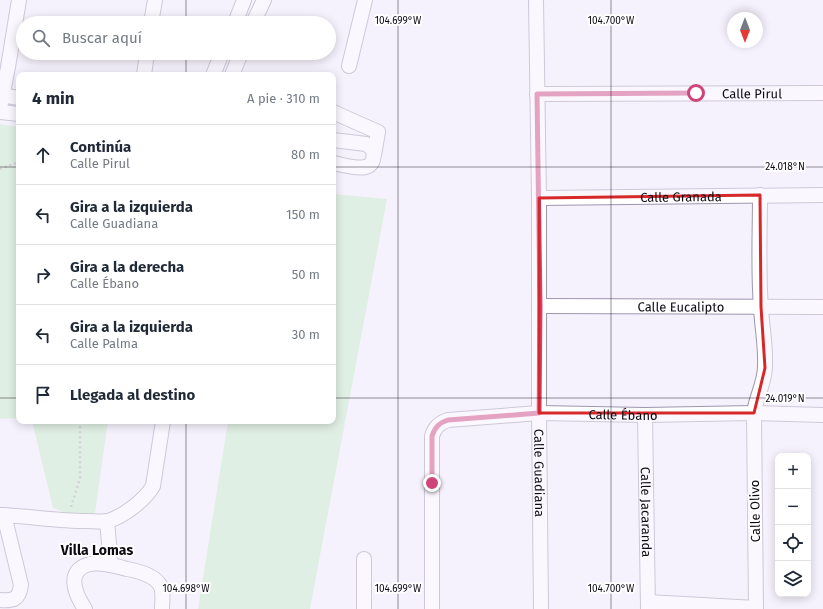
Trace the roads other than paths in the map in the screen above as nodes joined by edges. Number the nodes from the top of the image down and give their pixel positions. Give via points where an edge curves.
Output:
1 (19, 0) edge
2 (154, 0) edge
3 (244, 0) edge
4 (264, 0) edge
5 (365, 0) edge
6 (536, 0) edge
7 (16, 16) edge
8 (152, 16) edge
9 (238, 16) edge
10 (257, 16) edge
11 (16, 18) edge
12 (146, 60) edge
13 (219, 60) edge
14 (238, 60) edge
15 (349, 66) dead end
16 (144, 72) edge
17 (214, 72) edge
18 (233, 72) edge
19 (823, 92) edge
20 (537, 94) junction
21 (16, 98) edge
22 (1, 100) edge
23 (0, 112) edge
24 (336, 113) edge
25 (16, 114) edge
26 (336, 140) edge
27 (374, 155) junction
28 (336, 164) edge
29 (760, 195) junction
30 (823, 195) edge
31 (539, 198) junction
32 (540, 306) junction
33 (761, 308) junction
34 (823, 308) edge
35 (539, 413) junction
36 (754, 414) junction
37 (644, 415) junction
38 (823, 415) edge
39 (163, 424) edge
40 (2, 515) edge
41 (107, 521) junction
42 (364, 559) dead end
43 (111, 565) junction
44 (0, 600) edge
45 (648, 605) edge
46 (85, 609) edge
47 (162, 609) edge
48 (364, 609) edge
49 (432, 609) edge
50 (542, 609) edge
51 (756, 609) edge

1 - 7 street
2 - 8 street
3 - 9 street
4 - 10 street
5 - 15 street
6 - 20 street, Calle Guadiana
11 - 22 street
12 - 16 street
13 - 17 street
14 - 18 street
19 - 20 street, Calle Pirul
20 - 31 street, Calle Guadiana
21 - 22 street
23 - 25 street
24 - 27 street via 378,132
26 - 27 street via 366,144 373,149
27 - 28 street via 372,164 367,167
29 - 30 street, Calle Granada
29 - 31 street, Calle Granada
29 - 33 street, Calle Olivo
31 - 32 street, Calle Guadiana
32 - 33 street, Calle Eucalipto
32 - 35 street, Calle Guadiana
33 - 34 street, Calle Eucalipto
33 - 36 street, Calle Olivo via 765,368
35 - 37 street, Calle Ébano
35 - 49 street, Calle Ébano via 448,420 440,423 435,429 432,436
35 - 50 street, Calle Guadiana
36 - 37 street, Calle Ébano
36 - 38 street, Calle Ébano
36 - 51 street, Calle Olivo
37 - 45 street, Calle Jacaranda
39 - 41 street via 154,486 139,502
40 - 41 street via 67,521
40 - 44 street via 21,585 20,594 16,599
41 - 43 street
42 - 48 street
43 - 46 street via 91,564 80,569 76,575 75,592
43 - 47 street via 135,571 161,585
45 - 51 street

